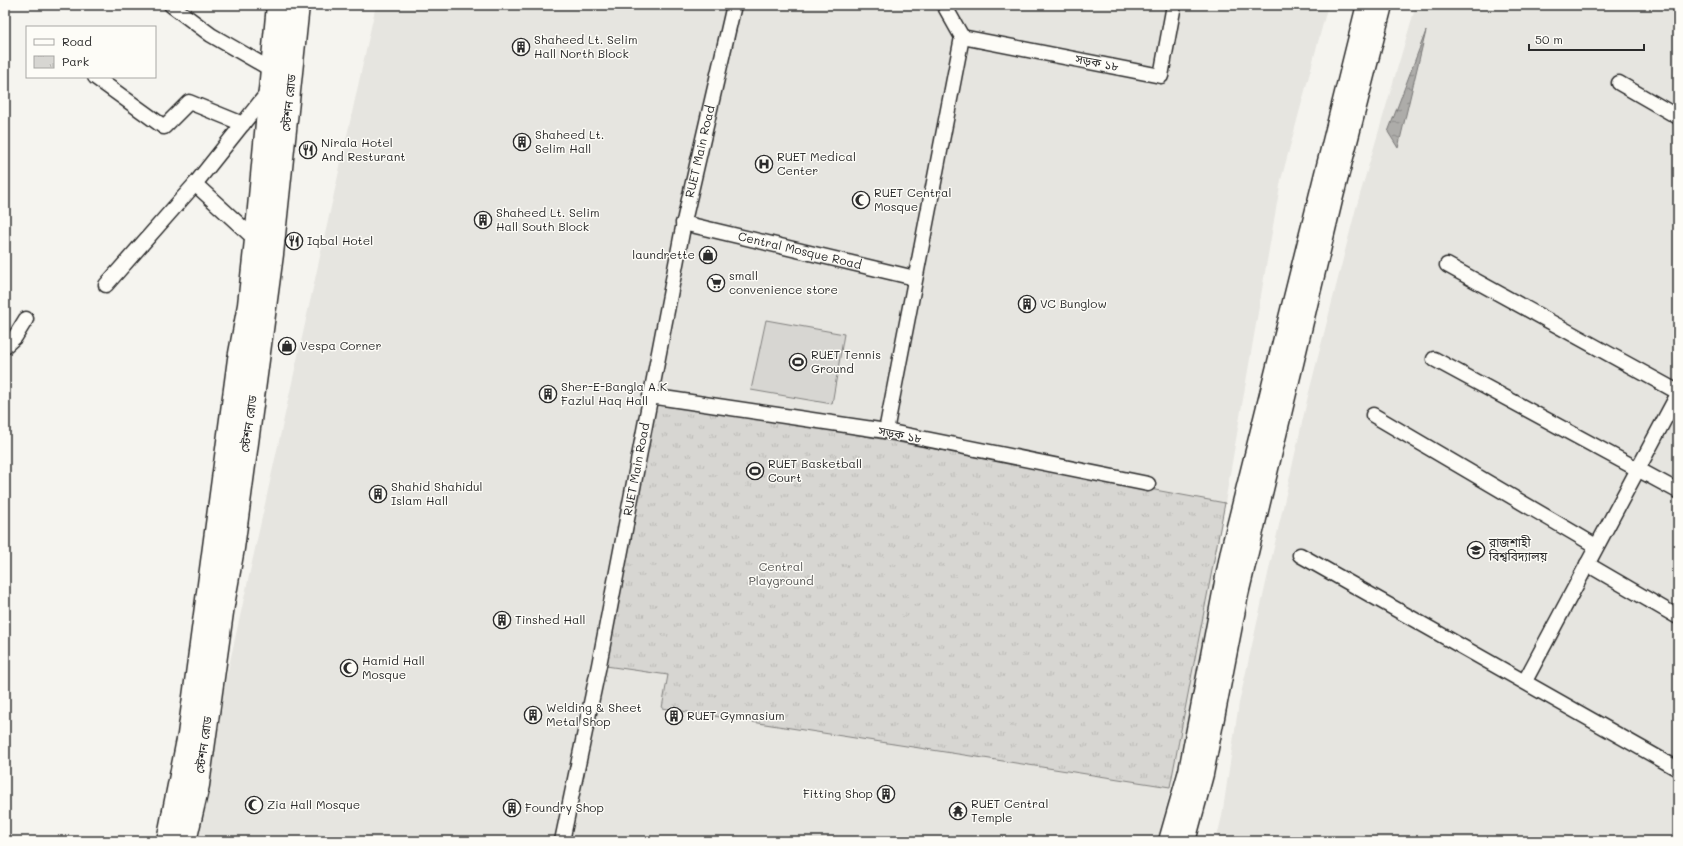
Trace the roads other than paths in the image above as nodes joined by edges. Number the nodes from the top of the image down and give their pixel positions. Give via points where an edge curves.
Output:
1 (171, 5) edge
2 (278, 5) edge
3 (298, 5) edge
4 (734, 5) edge
5 (944, 5) edge
6 (1174, 5) edge
7 (1367, 5) edge
8 (1382, 5) edge
9 (962, 37) junction
10 (96, 78) edge
11 (271, 80) junction
12 (1619, 83) dead end
13 (1678, 117) edge
14 (243, 124) junction
15 (195, 184) junction
16 (683, 223) junction
17 (256, 240) junction
18 (1447, 265) dead end
19 (915, 278) junction
20 (106, 285) dead end
21 (26, 319) dead end
22 (5, 346) edge
23 (1434, 359) dead end
24 (1678, 393) edge
25 (650, 396) junction
26 (1373, 415) dead end
27 (886, 431) junction
28 (1638, 469) junction
29 (1148, 484) dead end
30 (1678, 491) edge
31 (1596, 546) junction
32 (1300, 555) dead end
33 (1587, 564) junction
34 (1678, 617) edge
35 (1525, 680) junction
36 (1678, 769) edge
37 (168, 841) edge
38 (185, 841) edge
39 (562, 841) edge
40 (1169, 841) edge
41 (1185, 841) edge

1 - 11 street
2 - 11 main road, স্টেশন রোড
3 - 38 main road, স্টেশন রোড via 272,254 233,548 198,785
4 - 16 street, RUET Main Road
5 - 9 street
6 - 9 street, সড়ক ১৮ via 1161,76
7 - 40 main road via 1231,551 1189,771
8 - 41 main road via 1240,587 1203,774
9 - 19 street
10 - 14 street via 164,127 189,102
11 - 14 street
11 - 17 main road, স্টেশন রোড
12 - 13 street
14 - 15 street
15 - 17 street
15 - 20 street
16 - 19 street, Central Mosque Road
16 - 25 street, RUET Main Road
17 - 37 main road, স্টেশন রোড via 189,735
18 - 24 street
19 - 27 street
21 - 22 street via 15,337
23 - 28 street
24 - 28 street
25 - 27 street, সড়ক ১৮
25 - 39 street, RUET Main Road via 599,665
26 - 31 street
27 - 29 street, সড়ক ১৮
28 - 30 street
28 - 31 street
31 - 33 street
32 - 35 street
33 - 34 street
33 - 35 street
35 - 36 street

